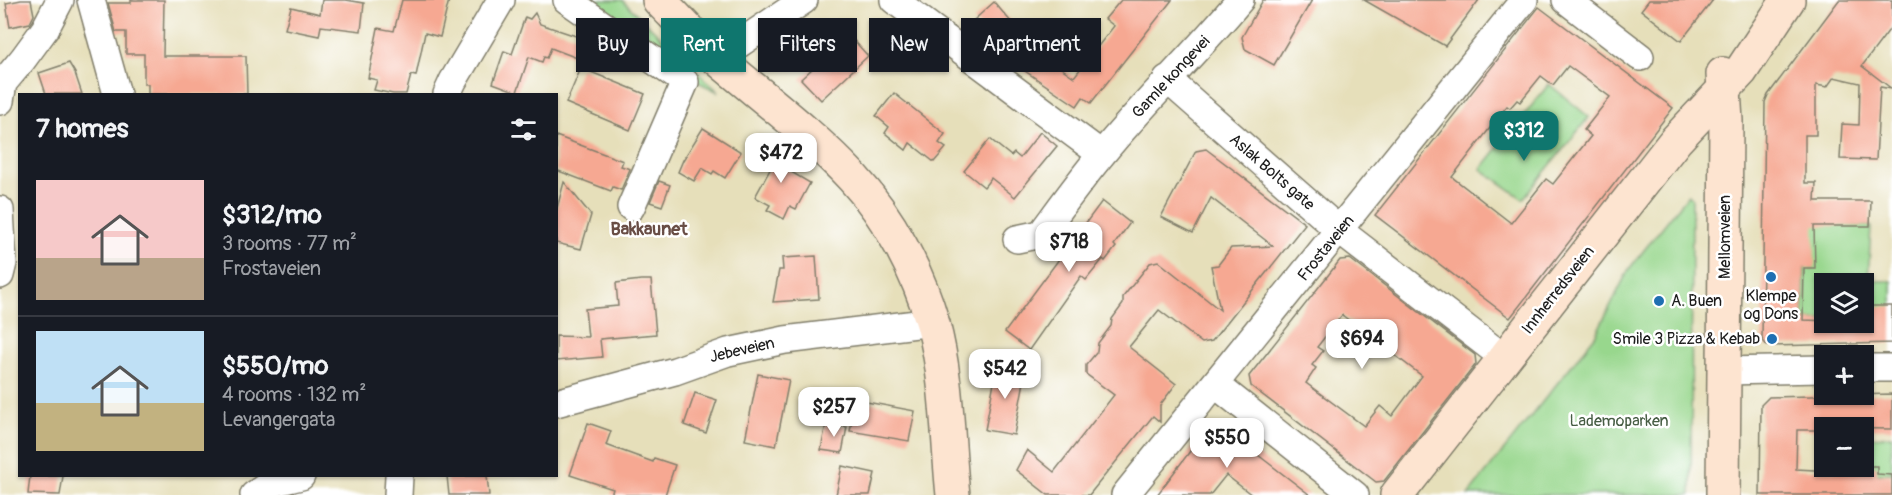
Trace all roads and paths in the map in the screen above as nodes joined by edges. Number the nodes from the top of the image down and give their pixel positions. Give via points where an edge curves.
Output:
1 (60, 0) edge
2 (91, 0) edge
3 (501, 0) edge
4 (567, 0) edge
5 (659, 0) edge
6 (804, 0) edge
7 (894, 0) edge
8 (1240, 0) edge
9 (1524, 0) edge
10 (1566, 0) edge
11 (1766, 0) edge
12 (1788, 0) edge
13 (677, 18) edge
14 (746, 39) edge
15 (1640, 57) dead end
16 (734, 72) edge
17 (1167, 79) junction
18 (1724, 88) junction
19 (117, 93) edge
20 (447, 93) edge
21 (0, 102) edge
22 (1101, 154) junction
23 (632, 207) dead end
24 (0, 210) edge
25 (1340, 231) junction
26 (1017, 239) dead end
27 (0, 275) edge
28 (933, 322) junction
29 (1494, 350) dead end
30 (1892, 368) edge
31 (1814, 369) edge
32 (1874, 369) edge
33 (1724, 371) junction
34 (1215, 384) junction
35 (558, 402) edge
36 (297, 477) edge
37 (399, 477) edge
38 (254, 495) edge
39 (398, 495) edge
40 (953, 495) edge
41 (1125, 495) edge
42 (1355, 495) edge
43 (1397, 495) edge
44 (1723, 495) edge

1 - 21 street via 45,29 3,83
2 - 19 street
3 - 20 street
4 - 23 street via 685,82
5 - 13 main road
6 - 14 street
7 - 22 street
8 - 17 street, Gamle kongevei
9 - 25 street, Frostaveien
10 - 15 street
11 - 18 main road via 1738,38 1723,68
12 - 18 main road, Innherredsveien via 1741,71
16 - 28 main road via 853,178 881,213 903,251
17 - 22 street, Gamle kongevei
17 - 25 street, Aslak Bolts gate
18 - 33 main road, Mellomveien
18 - 43 main road, Innherredsveien via 1676,140
22 - 26 street, Gamle kongevei via 1041,234
24 - 27 street
25 - 29 street, Aslak Bolts gate
25 - 34 street, Frostaveien
28 - 35 street, Jebeveien via 785,340 728,352 675,371
28 - 40 main road via 941,360
30 - 32 street
31 - 33 street
33 - 44 main road, Mellomveien
34 - 41 street, Frostaveien
34 - 42 street
36 - 38 street via 271,483
37 - 39 street

